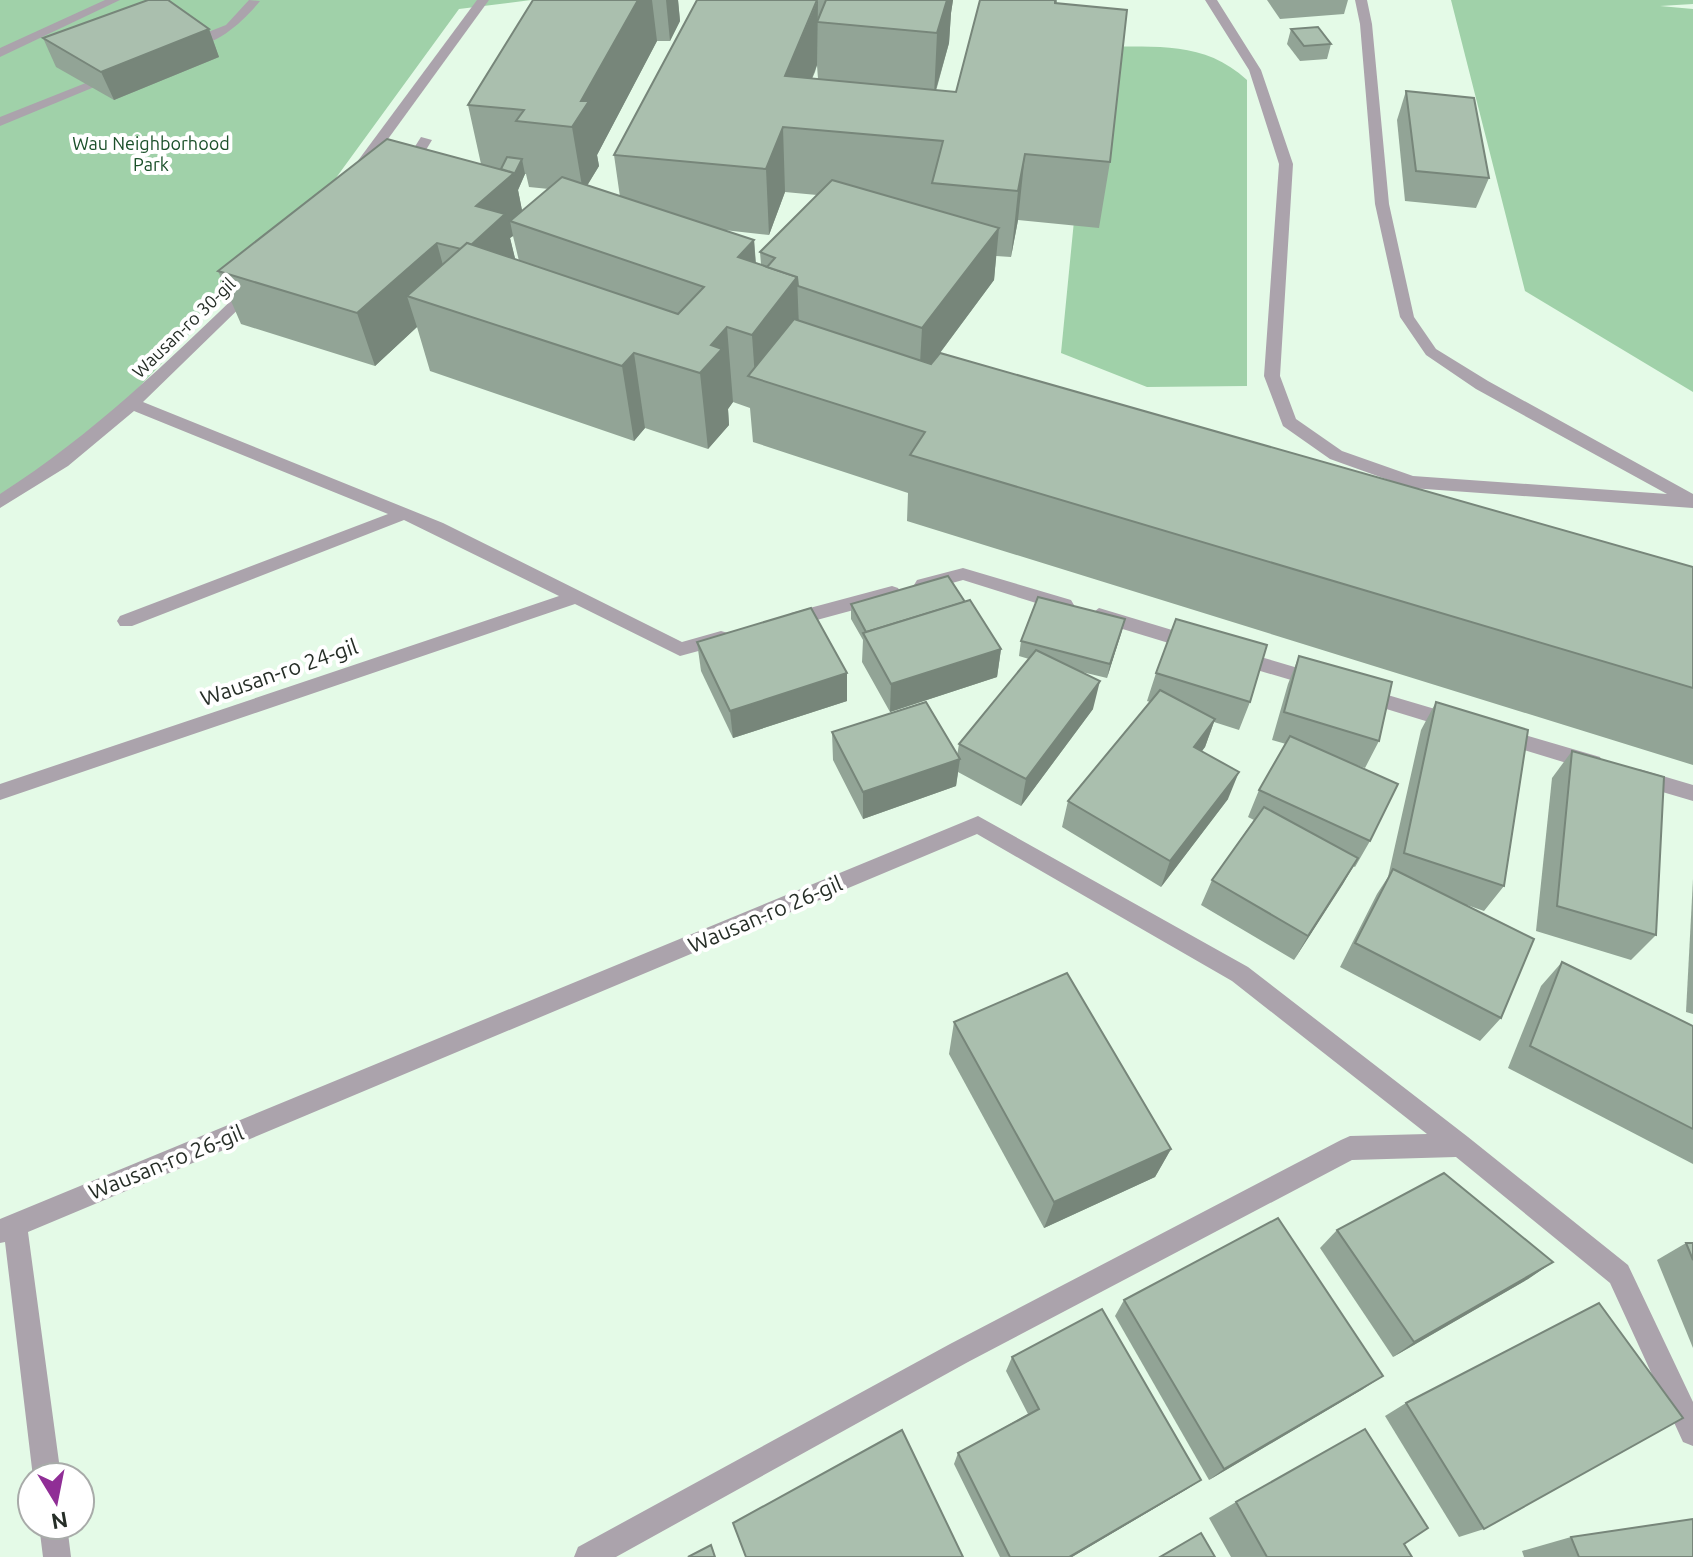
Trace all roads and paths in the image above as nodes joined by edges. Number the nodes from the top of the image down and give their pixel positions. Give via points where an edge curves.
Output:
1 (114, 0) edge
2 (483, 0) edge
3 (1211, 0) edge
4 (1361, 0) edge
5 (254, 1) edge
6 (170, 52) edge
7 (0, 53) edge
8 (130, 69) edge
9 (0, 122) edge
10 (426, 140) dead end
11 (394, 179) edge
12 (348, 184) edge
13 (264, 276) edge
14 (132, 404) junction
15 (0, 502) edge
16 (1693, 502) edge
17 (404, 514) junction
18 (574, 598) junction
19 (126, 621) dead end
20 (769, 625) edge
21 (740, 633) edge
22 (0, 792) edge
23 (1693, 793) edge
24 (1460, 1145) junction
25 (7, 1228) edge
26 (1693, 1432) edge
27 (44, 1461) edge
28 (588, 1557) edge

1 - 7 street
2 - 12 street
3 - 16 street via 1255,70 1286,164 1272,376 1289,422 1336,455 1411,482
4 - 16 street via 1382,204 1407,317 1431,352 1482,385
5 - 6 street via 230,27
8 - 9 street
10 - 11 street via 404,175
13 - 14 street, Wausan-ro 30-gil
14 - 15 street, Wausan-ro 30-gil via 62,462
14 - 17 street
17 - 18 street
17 - 19 street
18 - 21 street via 680,649
18 - 22 street, Wausan-ro 24-gil
20 - 23 street via 963,574
24 - 25 street, Wausan-ro 26-gil via 1240,974 978,824
24 - 26 street, Wausan-ro 26-gil via 1619,1274
24 - 28 street via 1350,1148 959,1353
25 - 27 street, Wausan-ro 26-gil

